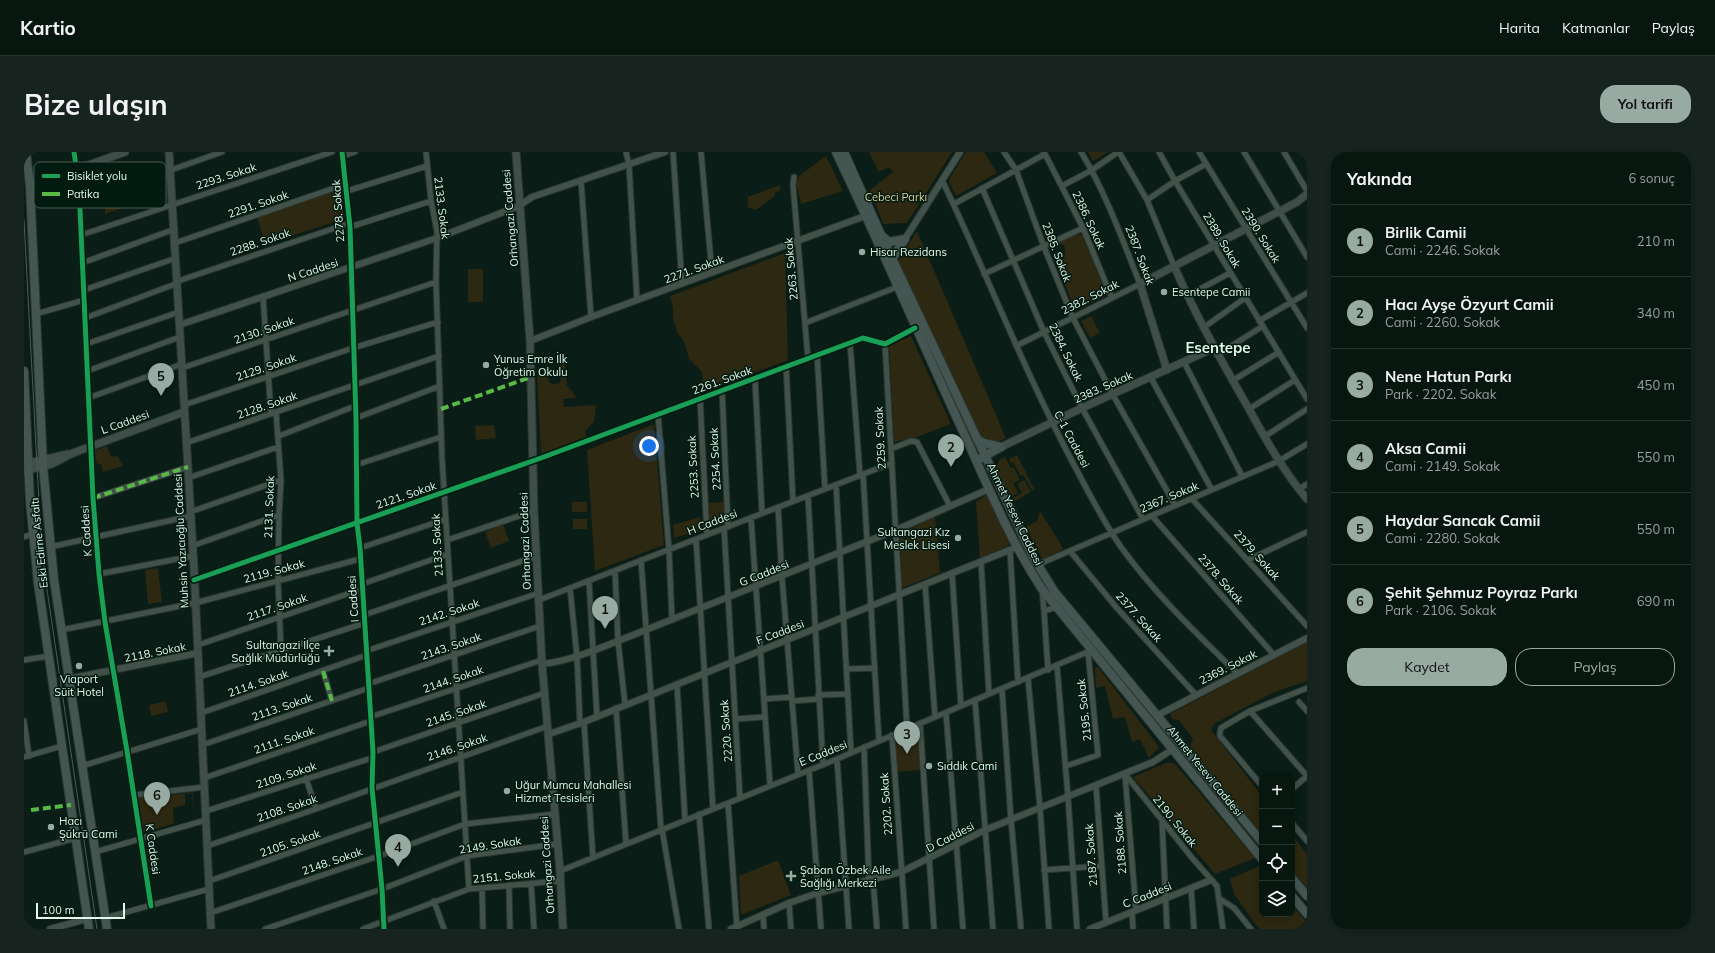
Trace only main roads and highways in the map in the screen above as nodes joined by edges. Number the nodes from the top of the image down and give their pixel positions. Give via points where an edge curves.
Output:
1 (26, 152) edge
2 (125, 152) edge
3 (169, 152) edge
4 (516, 152) edge
5 (836, 152) edge
6 (844, 152) edge
7 (98, 162) edge
8 (34, 185) edge
9 (30, 186) junction
10 (1307, 193) edge
11 (881, 236) junction
12 (890, 262) junction
13 (1174, 266) junction
14 (1140, 284) joint
15 (1216, 351) junction
16 (1167, 370) junction
17 (24, 371) edge
18 (25, 392) edge
19 (184, 408) junction
20 (25, 418) edge
21 (978, 440) junction
22 (26, 446) edge
23 (1001, 447) junction
24 (985, 456) junction
25 (976, 460) junction
26 (43, 463) junction
27 (26, 467) edge
28 (989, 489) junction
29 (1003, 493) junction
30 (1307, 499) edge
31 (27, 502) edge
32 (1026, 543) junction
33 (1014, 549) junction
34 (1180, 743) junction
35 (1173, 749) junction
36 (1235, 810) junction
37 (1259, 838) edge
38 (1259, 855) edge
39 (1294, 881) edge
40 (1307, 896) edge
41 (1295, 900) edge
42 (1307, 914) edge
43 (89, 929) edge
44 (107, 929) edge
45 (211, 929) edge
46 (563, 929) edge

1 - 9 main road, Eski Edirne Asfaltı
2 - 7 main road
3 - 19 main road, Muhsin Yazıcıoğlu Caddesi
4 - 46 main road, Orhangazi Caddesi via 530,341 534,511 542,662
5 - 12 main road, Ahmet Yesevi Caddesi via 865,216
6 - 11 main road, Ahmet Yesevi Caddesi
8 - 9 main road
9 - 26 main road, Eski Edirne Asfaltı
10 - 13 main road, 2382. Sokak via 1298,202
11 - 12 main road, Ahmet Yesevi Caddesi
11 - 12 main road via 890,242 905,239
12 - 21 main road, Ahmet Yesevi Caddesi
12 - 25 main road, Ahmet Yesevi Caddesi via 897,287
13 - 14 main road, 2382. Sokak
13 - 15 main road
14 - 16 main road, 2387. Sokak
15 - 16 main road, 2383. Sokak
15 - 30 main road via 1264,437
16 - 23 main road, 2383. Sokak
17 - 18 main road, Eski Edirne Asfaltı
18 - 20 main road, Eski Edirne Asfaltı
19 - 26 main road, L Caddesi via 73,453 62,460
19 - 45 main road, Muhsin Yazıcıoğlu Caddesi
20 - 22 main road, Eski Edirne Asfaltı
21 - 23 main road
21 - 24 main road, Ahmet Yesevi Caddesi
22 - 27 main road, Eski Edirne Asfaltı
23 - 24 main road
24 - 25 main road
24 - 29 main road, Ahmet Yesevi Caddesi
25 - 28 main road, Ahmet Yesevi Caddesi
26 - 27 main road, L Caddesi
26 - 44 main road, Eski Edirne Asfaltı via 50,547 61,630
27 - 31 main road, Eski Edirne Asfaltı
28 - 29 main road
28 - 33 main road, Ahmet Yesevi Caddesi
29 - 32 main road, Ahmet Yesevi Caddesi
31 - 43 main road, Eski Edirne Asfaltı
32 - 33 main road
32 - 34 main road, Ahmet Yesevi Caddesi via 1054,591
33 - 35 main road, Ahmet Yesevi Caddesi via 1090,651
34 - 35 main road
34 - 36 main road, Ahmet Yesevi Caddesi
35 - 36 main road via 1186,754 1231,809
35 - 38 main road, Ahmet Yesevi Caddesi
36 - 37 main road, Ahmet Yesevi Caddesi
39 - 40 main road
41 - 42 main road

